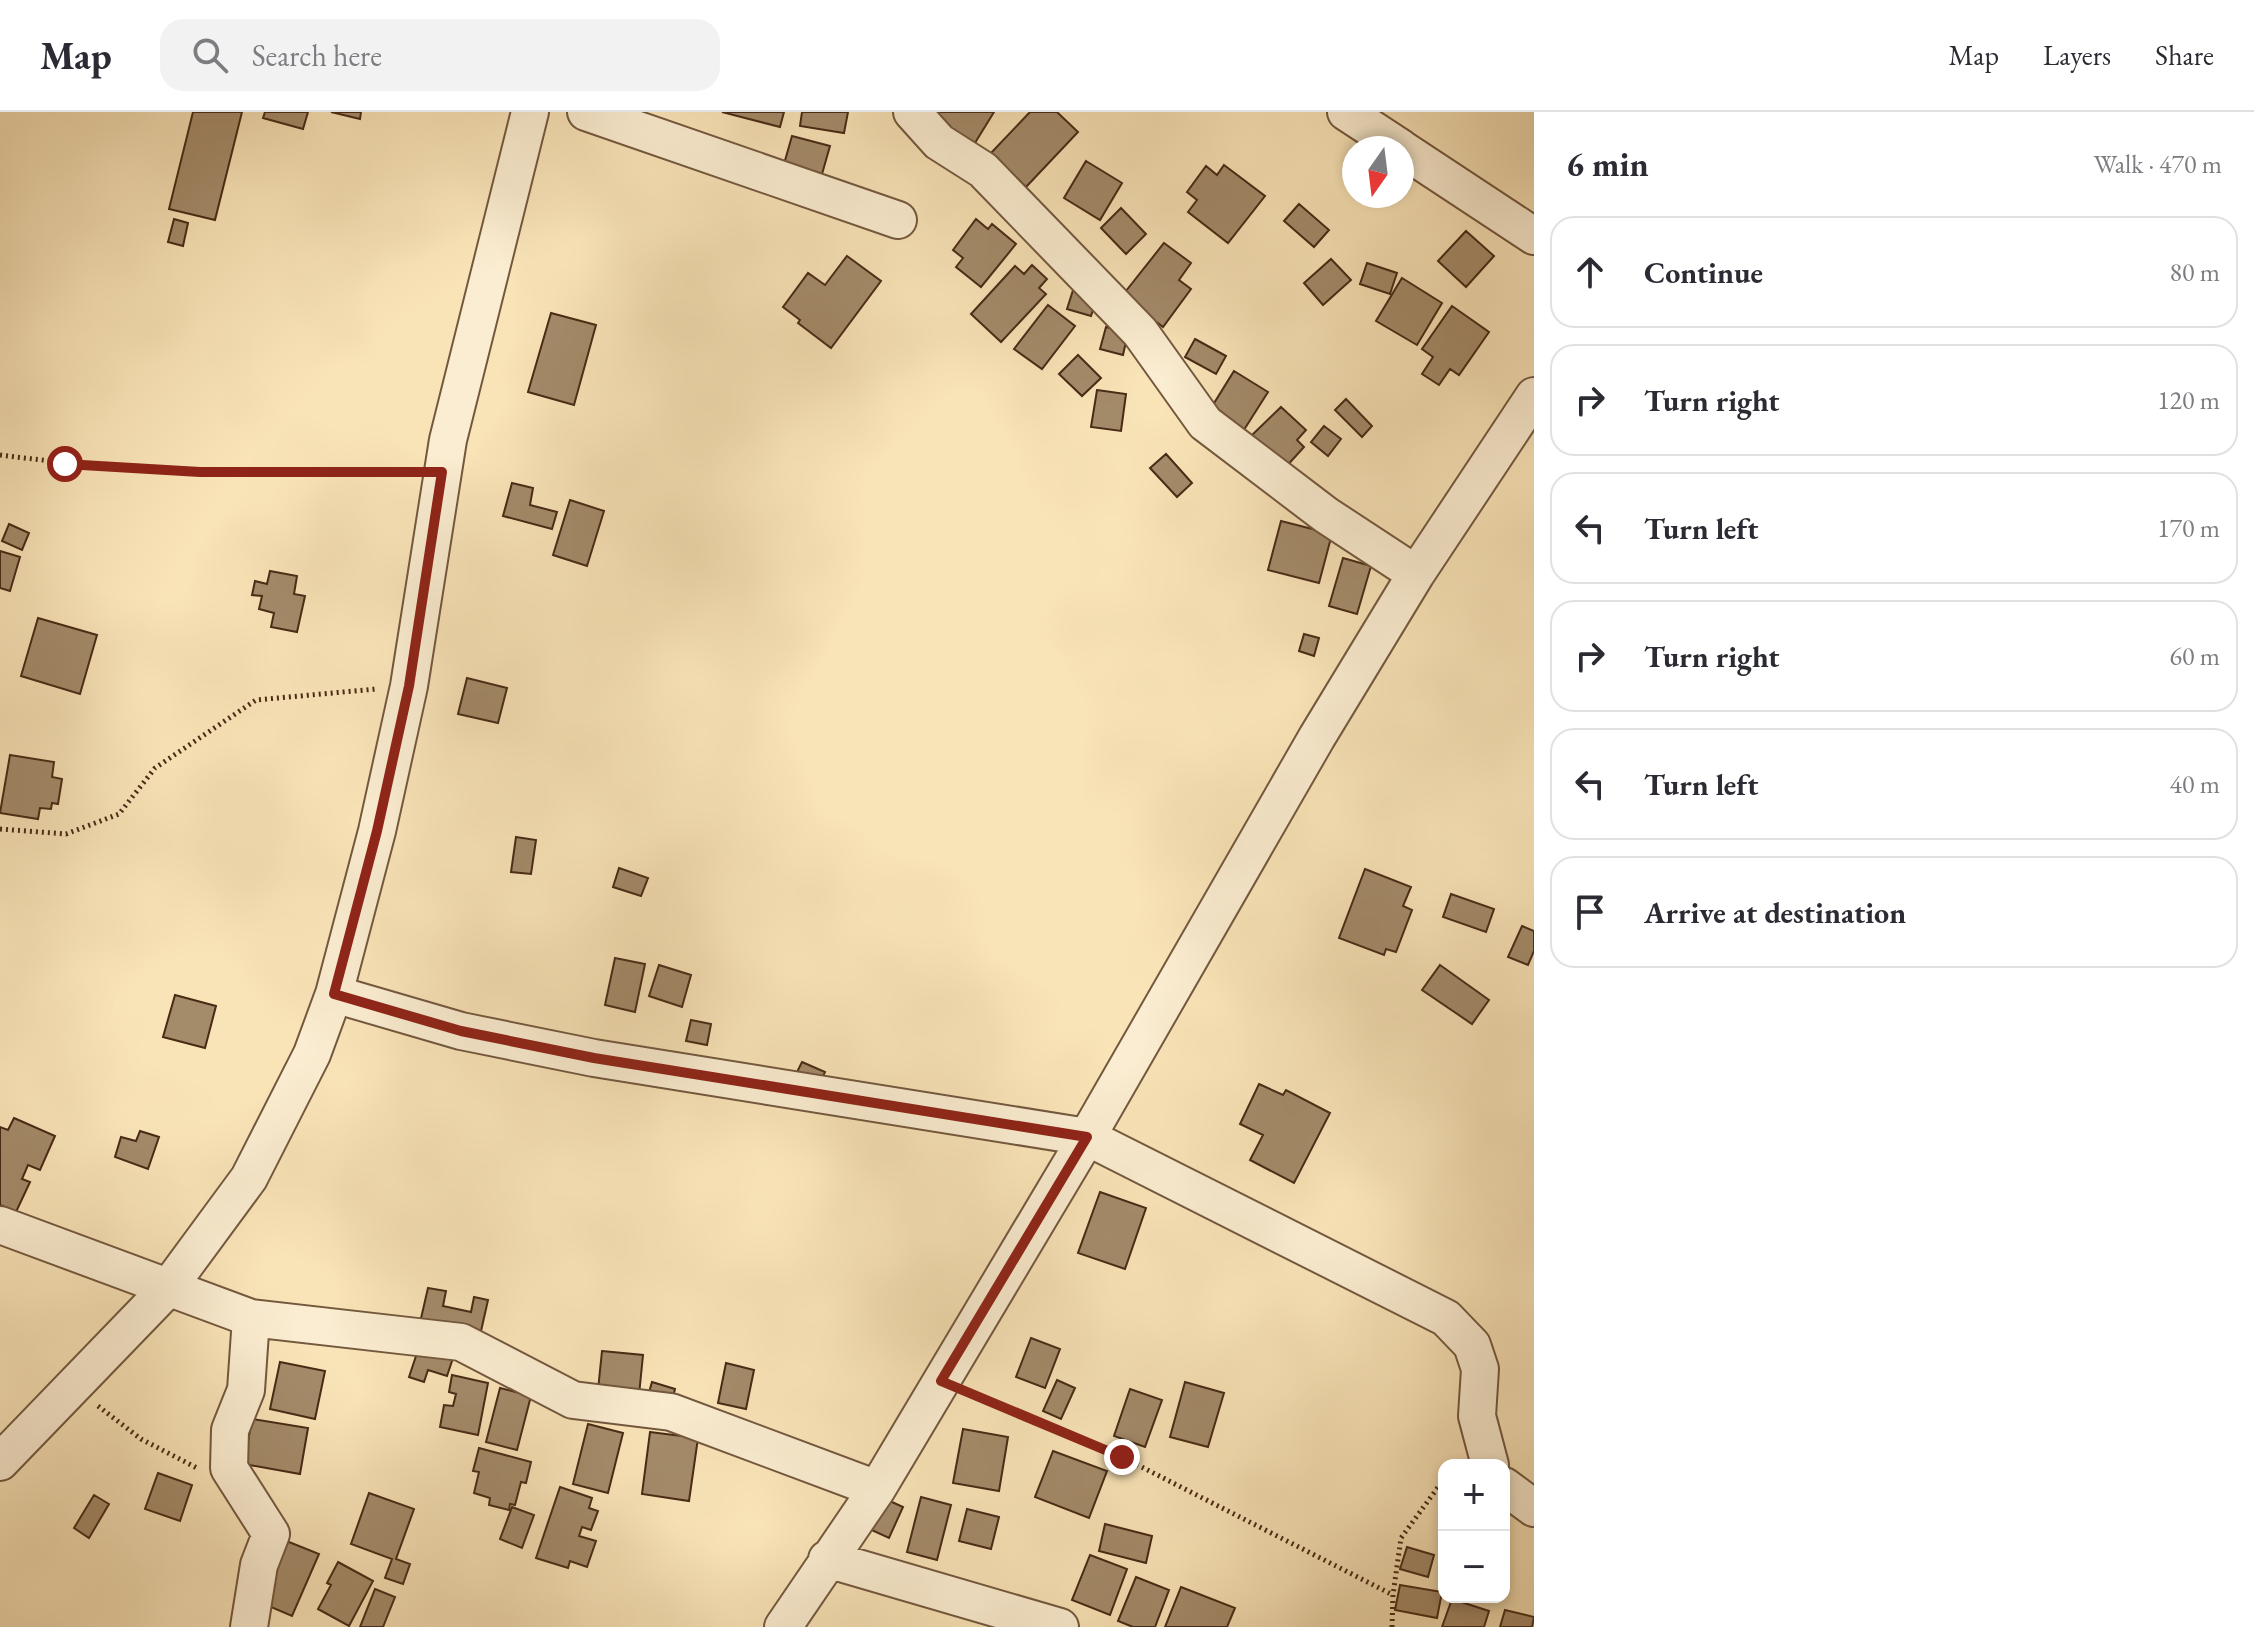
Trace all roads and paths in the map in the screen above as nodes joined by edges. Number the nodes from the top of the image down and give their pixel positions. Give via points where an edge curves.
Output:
1 (530, 112) edge
2 (586, 112) edge
3 (912, 112) edge
4 (1346, 112) edge
5 (1383, 136) edge
6 (1414, 157) edge
7 (898, 220) dead end
8 (1534, 236) edge
9 (1534, 396) edge
10 (0, 455) edge
11 (442, 472) junction
12 (1416, 574) junction
13 (409, 686) junction
14 (0, 829) edge
15 (334, 994) junction
16 (1087, 1137) junction
17 (0, 1225) edge
18 (168, 1288) junction
19 (251, 1318) junction
20 (941, 1381) junction
21 (71, 1386) junction
22 (1488, 1459) edge
23 (0, 1462) edge
24 (197, 1468) dead end
25 (1438, 1487) edge
26 (877, 1489) junction
27 (1510, 1490) edge
28 (1534, 1508) edge
29 (827, 1559) junction
30 (1393, 1595) junction
31 (249, 1627) edge
32 (783, 1627) edge
33 (1060, 1627) edge
34 (1392, 1627) edge

1 - 11 street
2 - 7 street
3 - 12 street via 939,142 983,170 1140,332 1205,423 1326,515
4 - 5 street
6 - 8 street
9 - 12 street
10 - 11 path via 200,472
11 - 13 street
12 - 16 street
13 - 14 path via 256,700 155,768 119,814 66,834
13 - 15 street
15 - 16 street via 461,1031 594,1058
15 - 18 street via 312,1054 249,1178
16 - 20 street
16 - 22 street via 1446,1318 1472,1345 1480,1369 1477,1416
17 - 18 street
18 - 19 street
18 - 21 street
19 - 26 street via 461,1342 573,1400 671,1412
19 - 31 street via 246,1390 230,1430 229,1468 271,1534 259,1565
20 - 26 street
20 - 30 path via 1122,1457
21 - 23 street
21 - 24 path via 141,1439
25 - 30 path via 1401,1538
26 - 29 street
27 - 28 street
29 - 32 street
29 - 33 street
30 - 34 path

